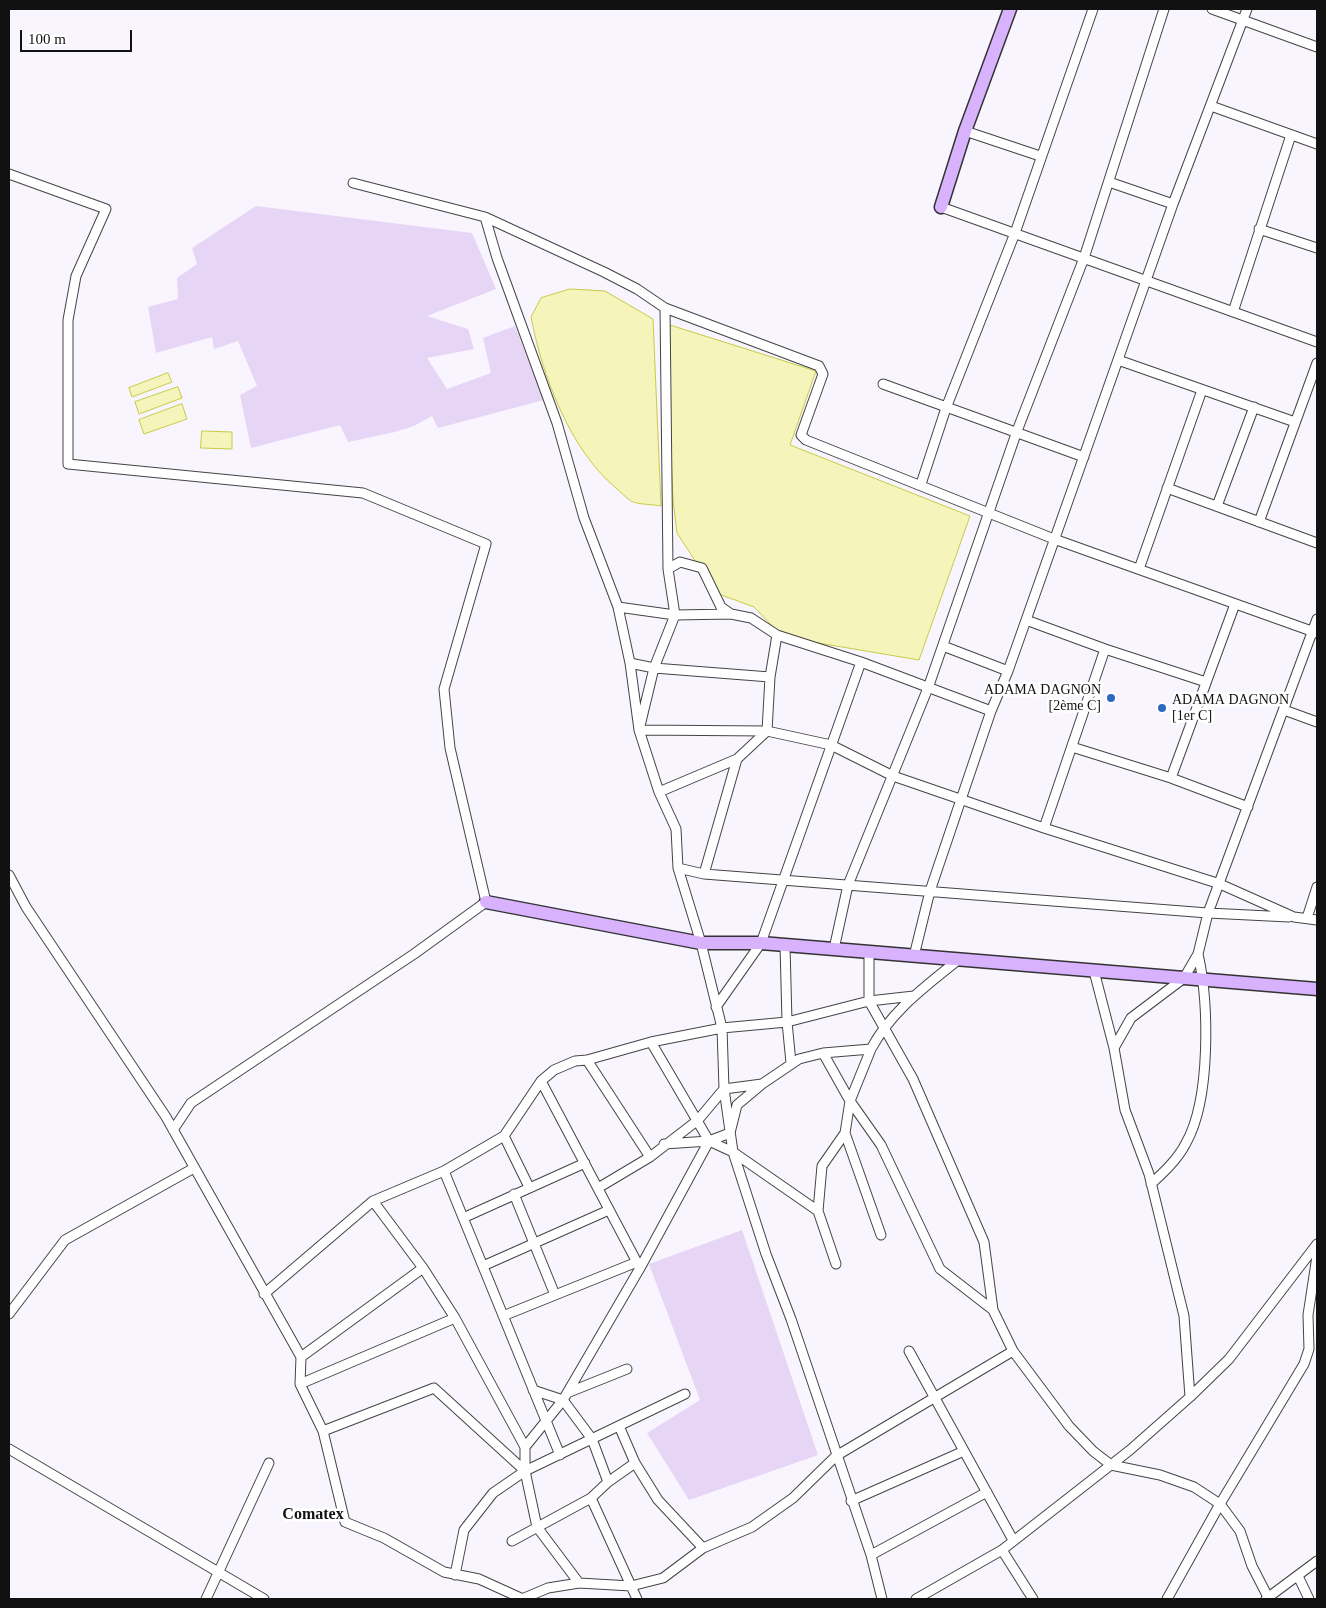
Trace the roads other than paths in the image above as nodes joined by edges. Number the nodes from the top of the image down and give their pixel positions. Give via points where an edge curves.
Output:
1 (1010, 9) edge
2 (1093, 9) edge
3 (1164, 9) edge
4 (1212, 9) edge
5 (1247, 9) edge
6 (1243, 20) junction
7 (1317, 47) edge
8 (1211, 106) junction
9 (965, 132) junction
10 (1291, 135) junction
11 (1317, 144) edge
12 (1040, 156) junction
13 (9, 174) edge
14 (1109, 182) junction
15 (354, 183) dead end
16 (1173, 204) junction
17 (941, 207) joint
18 (485, 217) junction
19 (1260, 230) junction
20 (1015, 233) junction
21 (1317, 248) edge
22 (1084, 258) junction
23 (1146, 280) junction
24 (665, 308) junction
25 (1233, 312) junction
26 (1317, 342) edge
27 (1118, 360) junction
28 (1317, 363) edge
29 (883, 384) dead end
30 (1202, 390) junction
31 (1254, 407) junction
32 (946, 408) junction
33 (1295, 422) junction
34 (1017, 432) junction
35 (1084, 457) junction
36 (921, 484) junction
37 (1167, 488) junction
38 (1218, 506) junction
39 (990, 512) junction
40 (1259, 522) junction
41 (1054, 539) junction
42 (1317, 543) edge
43 (668, 569) junction
44 (1139, 569) junction
45 (1235, 604) junction
46 (618, 607) junction
47 (731, 614) junction
48 (675, 615) junction
49 (1317, 619) edge
50 (1026, 620) junction
51 (1315, 633) edge
52 (777, 635) junction
53 (943, 646) junction
54 (1105, 649) junction
55 (861, 662) junction
56 (630, 663) junction
57 (654, 668) junction
58 (1008, 671) junction
59 (770, 677) junction
60 (1206, 682) junction
61 (928, 688) junction
62 (1284, 710) junction
63 (991, 711) junction
64 (1317, 722) edge
65 (639, 730) junction
66 (767, 731) junction
67 (831, 744) junction
68 (1072, 747) junction
69 (737, 759) junction
70 (893, 776) junction
71 (1171, 778) junction
72 (658, 792) junction
73 (962, 800) junction
74 (1248, 807) junction
75 (1044, 828) junction
76 (678, 868) junction
77 (704, 874) junction
78 (9, 875) edge
79 (782, 880) junction
80 (1220, 884) junction
81 (848, 885) junction
82 (1317, 887) edge
83 (930, 891) junction
84 (486, 902) junction
85 (1208, 913) junction
86 (1294, 917) junction
87 (1307, 918) junction
88 (1317, 920) edge
89 (702, 943) junction
90 (761, 943) junction
91 (784, 945) junction
92 (834, 949) junction
93 (869, 952) junction
94 (1198, 954) junction
95 (914, 956) junction
96 (958, 960) junction
97 (1094, 971) junction
98 (1184, 978) junction
99 (1204, 981) junction
100 (1317, 990) edge
101 (914, 996) junction
102 (869, 1002) junction
103 (716, 1007) junction
104 (787, 1022) junction
105 (722, 1028) junction
106 (882, 1028) junction
107 (651, 1042) junction
108 (1114, 1048) junction
109 (871, 1049) junction
110 (822, 1053) junction
111 (587, 1060) junction
112 (791, 1063) junction
113 (541, 1081) junction
114 (762, 1084) junction
115 (724, 1089) junction
116 (850, 1101) junction
117 (698, 1120) junction
118 (173, 1130) junction
119 (730, 1133) junction
120 (845, 1133) junction
121 (504, 1136) junction
122 (709, 1141) junction
123 (664, 1144) junction
124 (733, 1152) junction
125 (650, 1157) junction
126 (585, 1163) junction
127 (194, 1168) junction
128 (444, 1171) junction
129 (1151, 1184) junction
130 (529, 1187) junction
131 (598, 1188) junction
132 (514, 1194) junction
133 (373, 1201) junction
134 (609, 1210) junction
135 (818, 1211) junction
136 (463, 1218) junction
137 (881, 1235) dead end
138 (534, 1243) junction
139 (1317, 1244) edge
140 (1317, 1256) edge
141 (836, 1264) dead end
142 (639, 1265) junction
143 (482, 1266) junction
144 (423, 1268) junction
145 (264, 1294) junction
146 (555, 1295) junction
147 (993, 1310) junction
148 (9, 1314) edge
149 (503, 1316) junction
150 (455, 1318) junction
151 (1013, 1351) junction
152 (909, 1352) dead end
153 (301, 1357) junction
154 (628, 1369) dead end
155 (300, 1384) junction
156 (533, 1390) junction
157 (685, 1394) dead end
158 (565, 1396) junction
159 (933, 1397) junction
160 (1190, 1397) junction
161 (546, 1423) junction
162 (619, 1426) junction
163 (322, 1432) junction
164 (592, 1439) junction
165 (525, 1447) junction
166 (9, 1449) edge
167 (964, 1451) junction
168 (560, 1455) junction
169 (836, 1456) junction
170 (269, 1463) dead end
171 (635, 1463) junction
172 (1111, 1464) junction
173 (525, 1471) junction
174 (608, 1482) junction
175 (987, 1492) junction
176 (591, 1498) junction
177 (851, 1501) junction
178 (1220, 1504) junction
179 (537, 1527) junction
180 (1013, 1540) junction
181 (512, 1541) dead end
182 (703, 1548) junction
183 (1002, 1550) junction
184 (871, 1555) junction
185 (1317, 1561) edge
186 (218, 1572) junction
187 (455, 1574) junction
188 (1298, 1576) junction
189 (579, 1583) junction
190 (631, 1586) junction
191 (206, 1599) edge
192 (264, 1599) edge
193 (523, 1599) edge
194 (637, 1599) edge
195 (882, 1599) edge
196 (916, 1599) edge
197 (1033, 1599) edge
198 (1167, 1599) edge
199 (1267, 1599) edge
200 (1309, 1599) edge

1 - 9 street
2 - 12 street
3 - 14 street
4 - 6 street
5 - 6 street
6 - 7 street
6 - 8 street
8 - 10 street
8 - 16 street
9 - 12 street
9 - 17 street
10 - 11 street
10 - 19 street
12 - 20 street
13 - 84 street via 106,209 76,276 68,320 68,464 363,493 486,544 444,689 450,748
14 - 16 street
14 - 22 street
15 - 18 street
16 - 23 street
17 - 20 street
18 - 24 street via 604,272
18 - 46 street via 557,423 584,518
19 - 21 street
19 - 25 street
20 - 22 street
20 - 32 street
22 - 23 street
22 - 34 street
23 - 25 street
23 - 27 street
24 - 36 street via 819,366 822,374 801,435 806,440
24 - 43 street
25 - 26 street
27 - 30 street
27 - 35 street
28 - 33 street
29 - 32 street
30 - 31 street
30 - 37 street
31 - 33 street
31 - 38 street
32 - 34 street
32 - 36 street
33 - 40 street
34 - 35 street
34 - 39 street
35 - 41 street
36 - 39 street
37 - 38 street
37 - 44 street
38 - 40 street
39 - 41 street
39 - 53 street
40 - 42 street
41 - 44 street
41 - 50 street
43 - 47 street via 680,562 702,568 721,607
43 - 48 street
44 - 45 street
45 - 51 street
45 - 60 street
46 - 48 street
46 - 56 street
47 - 48 street
47 - 52 street via 751,618
48 - 57 street
49 - 51 street
50 - 54 street
50 - 58 street
51 - 62 street
52 - 55 street
52 - 59 street
53 - 58 street
53 - 61 street
54 - 60 street
54 - 68 street
55 - 61 street
55 - 67 street
56 - 57 street
56 - 65 street
57 - 59 street
57 - 65 street
58 - 63 street
59 - 66 street
60 - 71 street
61 - 63 street
61 - 70 street
62 - 64 street
62 - 74 street
63 - 73 street
65 - 66 street
65 - 72 street
66 - 67 street
66 - 69 street
67 - 70 street
67 - 79 street
68 - 71 street
68 - 75 street
69 - 72 street
69 - 77 street
70 - 73 street
70 - 81 street
71 - 74 street
72 - 76 street via 676,829
73 - 75 street
73 - 83 street
74 - 80 street
75 - 80 street
76 - 77 street
76 - 89 street
77 - 79 street
78 - 118 street via 26,907
79 - 81 street
79 - 90 street
80 - 85 street
80 - 86 street
81 - 83 street
81 - 92 street
82 - 87 street
83 - 85 street
83 - 95 street
84 - 89 street
84 - 118 street via 191,1103
85 - 86 street
85 - 94 street
86 - 87 street
87 - 88 street
89 - 90 street
89 - 103 street
90 - 91 street
90 - 103 street
91 - 92 street
91 - 104 street
92 - 93 street
93 - 95 street
93 - 102 street
94 - 98 street
94 - 99 street
95 - 96 street
96 - 97 street
96 - 101 street
97 - 98 street
97 - 108 street
98 - 99 street
98 - 108 street via 1131,1018
99 - 100 street
99 - 129 street via 1206,1056 1197,1112 1186,1143 1169,1167
101 - 102 street
101 - 106 street
102 - 104 street
102 - 106 street
103 - 105 street
104 - 105 street
104 - 112 street
105 - 107 street
105 - 115 street
106 - 109 street
106 - 147 street via 913,1079 984,1242
107 - 111 street
107 - 117 street
108 - 129 street via 1125,1110
109 - 110 street
109 - 116 street
110 - 112 street
110 - 116 street
111 - 113 street via 575,1061 554,1070
111 - 125 street
112 - 114 street
113 - 121 street
113 - 126 street
114 - 115 street
114 - 119 street via 737,1105
115 - 117 street
115 - 119 street
116 - 120 street
116 - 147 street via 881,1145 940,1269
117 - 122 street
117 - 123 street
118 - 127 street
119 - 122 street
119 - 124 street
120 - 135 street via 822,1166
120 - 137 street
121 - 128 street
121 - 130 street
122 - 123 street
122 - 124 street
122 - 142 street
123 - 125 street
124 - 135 street
124 - 169 street
125 - 131 street
126 - 130 street
126 - 131 street
127 - 145 street
127 - 148 street via 64,1240
128 - 133 street
128 - 136 street
129 - 160 street via 1184,1316
130 - 132 street
131 - 134 street
132 - 136 street
132 - 138 street
133 - 144 street
133 - 145 street
134 - 138 street
134 - 142 street
135 - 141 street
136 - 143 street
138 - 143 street
138 - 146 street
139 - 160 street via 1229,1359
140 - 178 street via 1308,1315 1309,1349 1304,1364
142 - 146 street
142 - 158 street
143 - 149 street
144 - 150 street
144 - 153 street
145 - 153 street
146 - 149 street
147 - 151 street
149 - 156 street
150 - 155 street
150 - 165 street
151 - 159 street
151 - 172 street via 1069,1426
152 - 159 street
153 - 155 street
154 - 158 street
155 - 163 street
156 - 158 street
156 - 161 street
157 - 162 street
158 - 161 street
158 - 164 street
159 - 167 street
159 - 169 street
160 - 172 street
161 - 165 street
161 - 168 street
162 - 164 street
162 - 171 street
163 - 173 street via 434,1388
163 - 187 street via 345,1522 384,1538 444,1572
164 - 168 street
164 - 174 street
165 - 173 street
166 - 186 street
167 - 175 street
167 - 177 street
168 - 173 street
169 - 177 street
169 - 182 street via 793,1498 752,1526
170 - 186 street
171 - 174 street
171 - 182 street via 658,1500
172 - 178 street via 1194,1487
172 - 180 street
173 - 179 street
173 - 187 street via 493,1493 464,1530
174 - 176 street
175 - 180 street
175 - 184 street
176 - 179 street
176 - 190 street
177 - 184 street
178 - 198 street
178 - 199 street via 1240,1530
179 - 181 street
179 - 189 street
180 - 183 street
182 - 190 street via 663,1578
183 - 196 street
183 - 197 street
184 - 195 street
185 - 188 street
186 - 191 street
186 - 192 street
187 - 193 street via 479,1579
188 - 199 street
188 - 200 street
189 - 190 street
189 - 193 street via 548,1588
190 - 194 street

